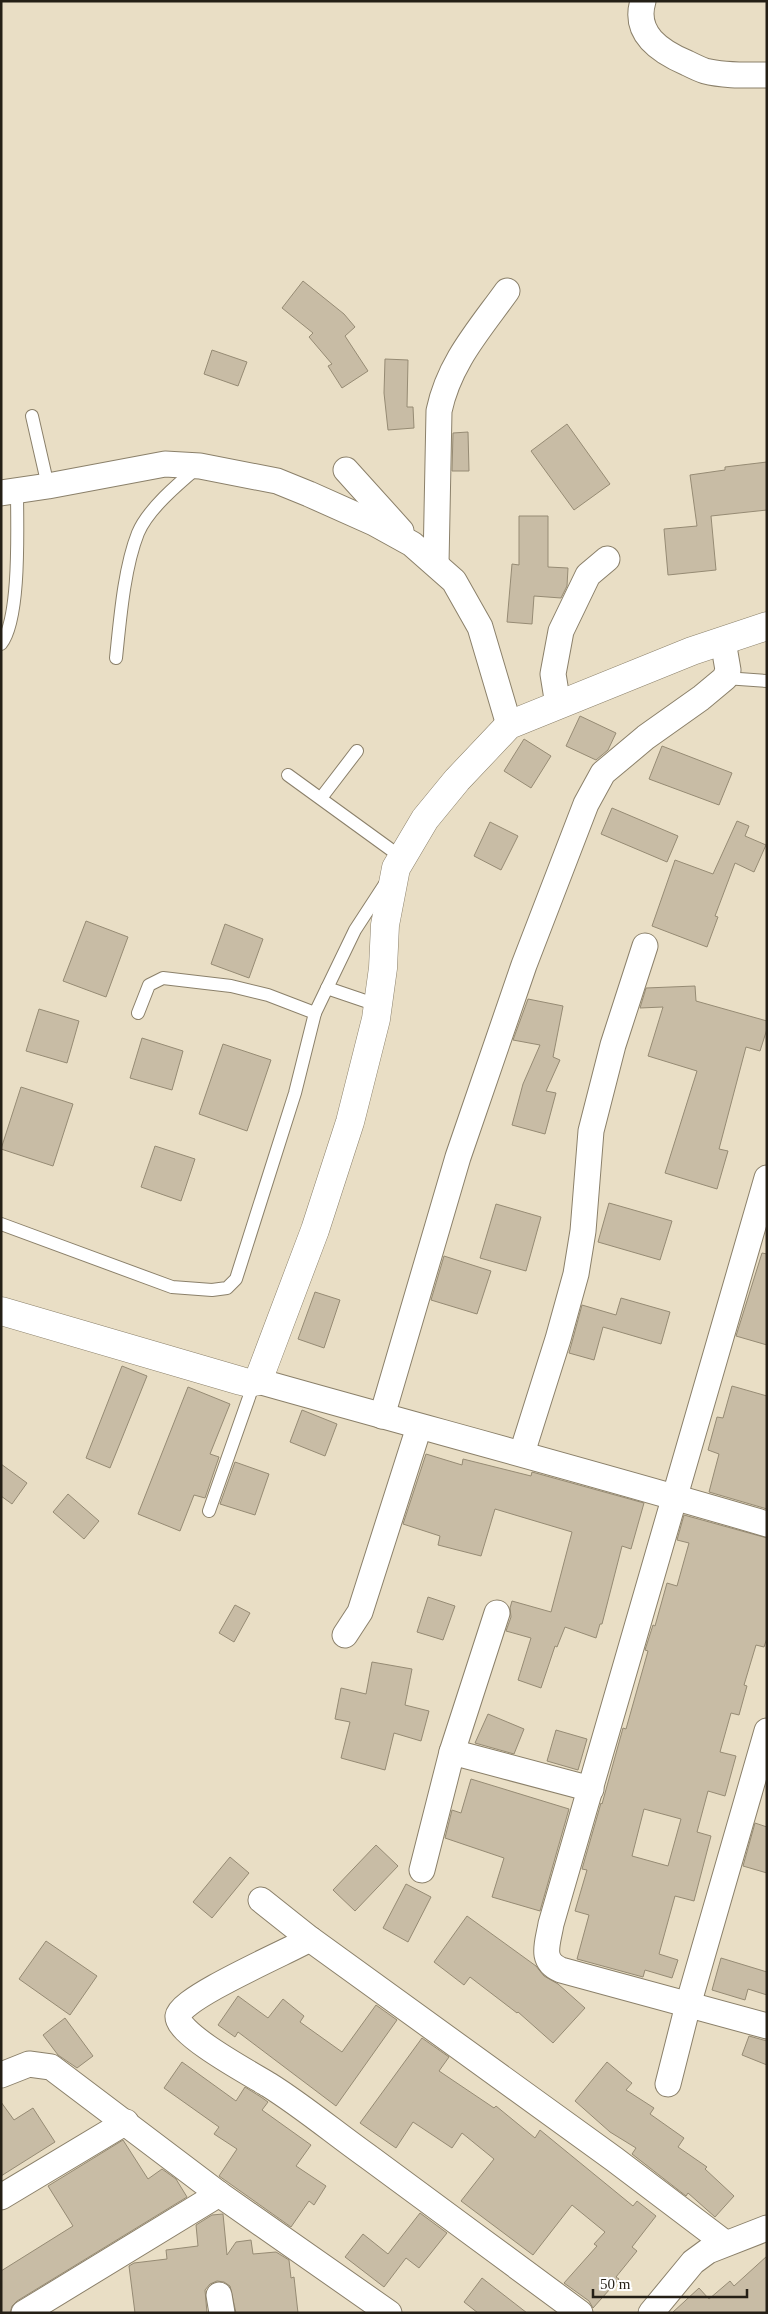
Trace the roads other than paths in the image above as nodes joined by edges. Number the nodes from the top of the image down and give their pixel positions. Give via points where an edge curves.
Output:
1 (643, 1) edge
2 (767, 76) edge
3 (507, 292) dead end
4 (32, 416) dead end
5 (200, 466) junction
6 (346, 470) dead end
7 (48, 486) junction
8 (9, 492) edge
9 (412, 544) junction
10 (607, 559) dead end
11 (436, 564) junction
12 (767, 626) edge
13 (723, 640) junction
14 (1, 644) edge
15 (116, 658) dead end
16 (725, 678) junction
17 (767, 681) edge
18 (558, 705) junction
19 (509, 724) junction
20 (357, 751) dead end
21 (288, 775) dead end
22 (321, 798) junction
23 (398, 862) junction
24 (646, 946) dead end
25 (327, 988) junction
26 (378, 1005) junction
27 (138, 1013) dead end
28 (315, 1013) junction
29 (767, 1178) edge
30 (1, 1224) edge
31 (1, 1312) edge
32 (256, 1382) junction
33 (382, 1416) junction
34 (419, 1427) junction
35 (522, 1453) junction
36 (674, 1497) junction
37 (209, 1511) dead end
38 (767, 1524) edge
39 (497, 1613) dead end
40 (345, 1635) dead end
41 (767, 1731) edge
42 (452, 1752) junction
43 (591, 1789) junction
44 (422, 1870) dead end
45 (261, 1900) dead end
46 (310, 1939) junction
47 (688, 2005) junction
48 (767, 2026) edge
49 (1, 2075) edge
50 (668, 2084) dead end
51 (126, 2122) junction
52 (219, 2194) junction
53 (1, 2197) edge
54 (764, 2234) edge
55 (725, 2243) junction
56 (364, 2304) edge
57 (24, 2313) edge
58 (389, 2313) edge
59 (580, 2313) edge
60 (650, 2313) edge

1 - 2 street via 643,28 653,44 670,56 704,71
3 - 11 street via 454,364 444,389 439,411
4 - 7 lane
5 - 7 street via 165,464
5 - 9 street via 277,481 374,523
5 - 15 lane via 165,496 138,532 125,586
6 - 9 street
7 - 8 street
8 - 14 lane via 16,573 11,624
9 - 11 street
10 - 18 street via 588,575 561,631 553,674
11 - 19 street via 454,580 480,627
12 - 13 street
13 - 16 street via 728,670
13 - 18 street
16 - 17 lane
16 - 33 street via 646,736 603,773 586,804 524,965 458,1157
18 - 19 street
19 - 23 street via 430,812
20 - 22 lane
21 - 22 lane
22 - 23 lane
23 - 25 lane via 355,930
23 - 26 street via 385,925
24 - 35 street via 613,1045 591,1131 576,1274
25 - 26 lane
25 - 28 lane
26 - 32 street via 350,1122 315,1230
27 - 28 lane via 149,985 163,978 231,986 268,995
28 - 30 lane via 264,1194 236,1279 227,1288 172,1287
29 - 36 street
31 - 32 street
32 - 33 street
32 - 37 lane
33 - 34 street
34 - 35 street
34 - 40 street via 360,1612
35 - 36 street
36 - 38 street
36 - 43 street
39 - 42 street
41 - 47 street
42 - 43 street
42 - 44 street
43 - 47 street via 551,1924 547,1959 551,1966 561,1970
45 - 46 street
46 - 55 street
46 - 59 street via 194,1999 179,2010 180,2024 195,2038 280,2093
47 - 48 street
47 - 50 street
49 - 51 street via 29,2064 51,2067
51 - 52 street
51 - 53 street
52 - 56 street
52 - 57 street
54 - 55 street
55 - 60 street via 708,2250 693,2262
56 - 58 street

